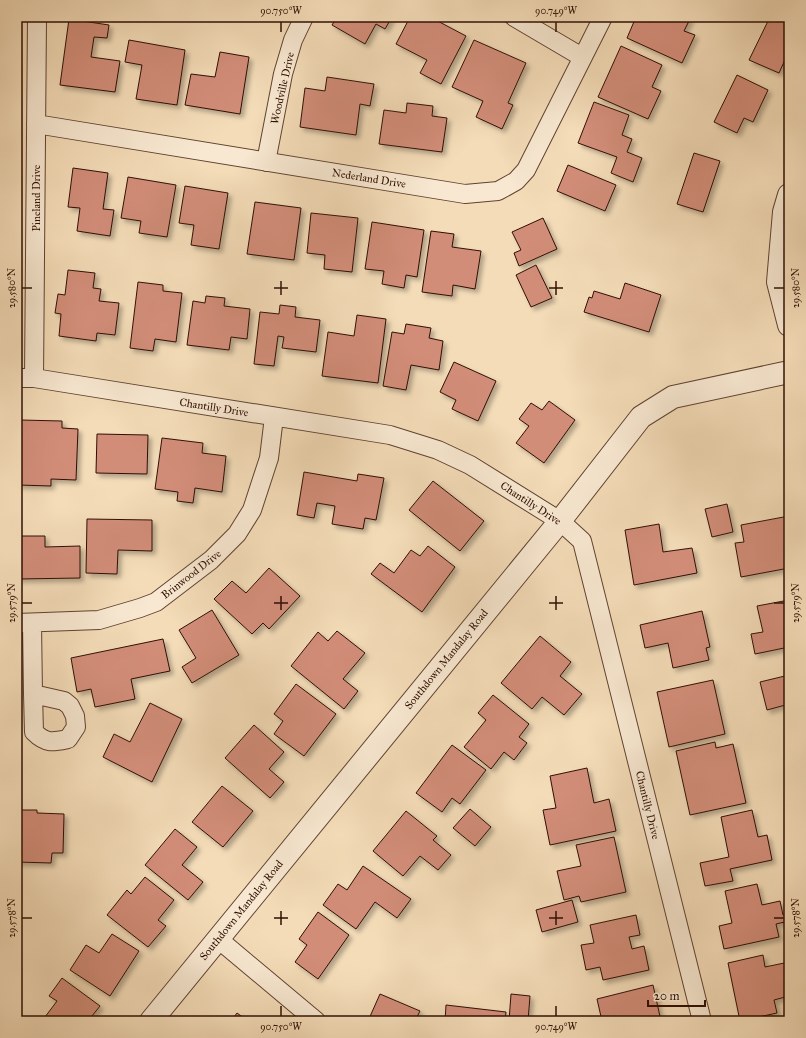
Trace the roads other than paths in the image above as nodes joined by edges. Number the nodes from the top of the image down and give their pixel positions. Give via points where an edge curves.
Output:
1 (37, 17) edge
2 (304, 17) edge
3 (514, 17) edge
4 (603, 17) edge
5 (582, 57) junction
6 (36, 124) junction
7 (266, 162) junction
8 (789, 195) edge
9 (789, 325) edge
10 (789, 372) edge
11 (26, 378) edge
12 (274, 416) junction
13 (560, 520) junction
14 (24, 623) edge
15 (33, 694) dead end
16 (217, 938) junction
17 (151, 1021) edge
18 (316, 1021) edge
19 (702, 1021) edge

1 - 6 street, Pineland Drive
2 - 7 street, Woodville Drive via 293,40 283,74
3 - 5 street
4 - 5 street, Nederland Drive
5 - 7 street, Nederland Drive via 526,170 516,181 498,192 465,194
6 - 7 street, Nederland Drive
6 - 11 street, Pineland Drive
8 - 9 street via 784,212 778,282
10 - 13 street, Southdown Mandalay Road via 673,397 642,417
11 - 12 street, Chantilly Drive
12 - 13 street, Chantilly Drive via 390,435 438,450 470,465
12 - 14 street, Brinwood Drive via 270,458 252,510 237,534 211,560 156,602 140,608 100,620
13 - 16 street, Southdown Mandalay Road
13 - 19 street, Chantilly Drive via 582,541
14 - 15 street
16 - 17 street, Southdown Mandalay Road
16 - 18 street

